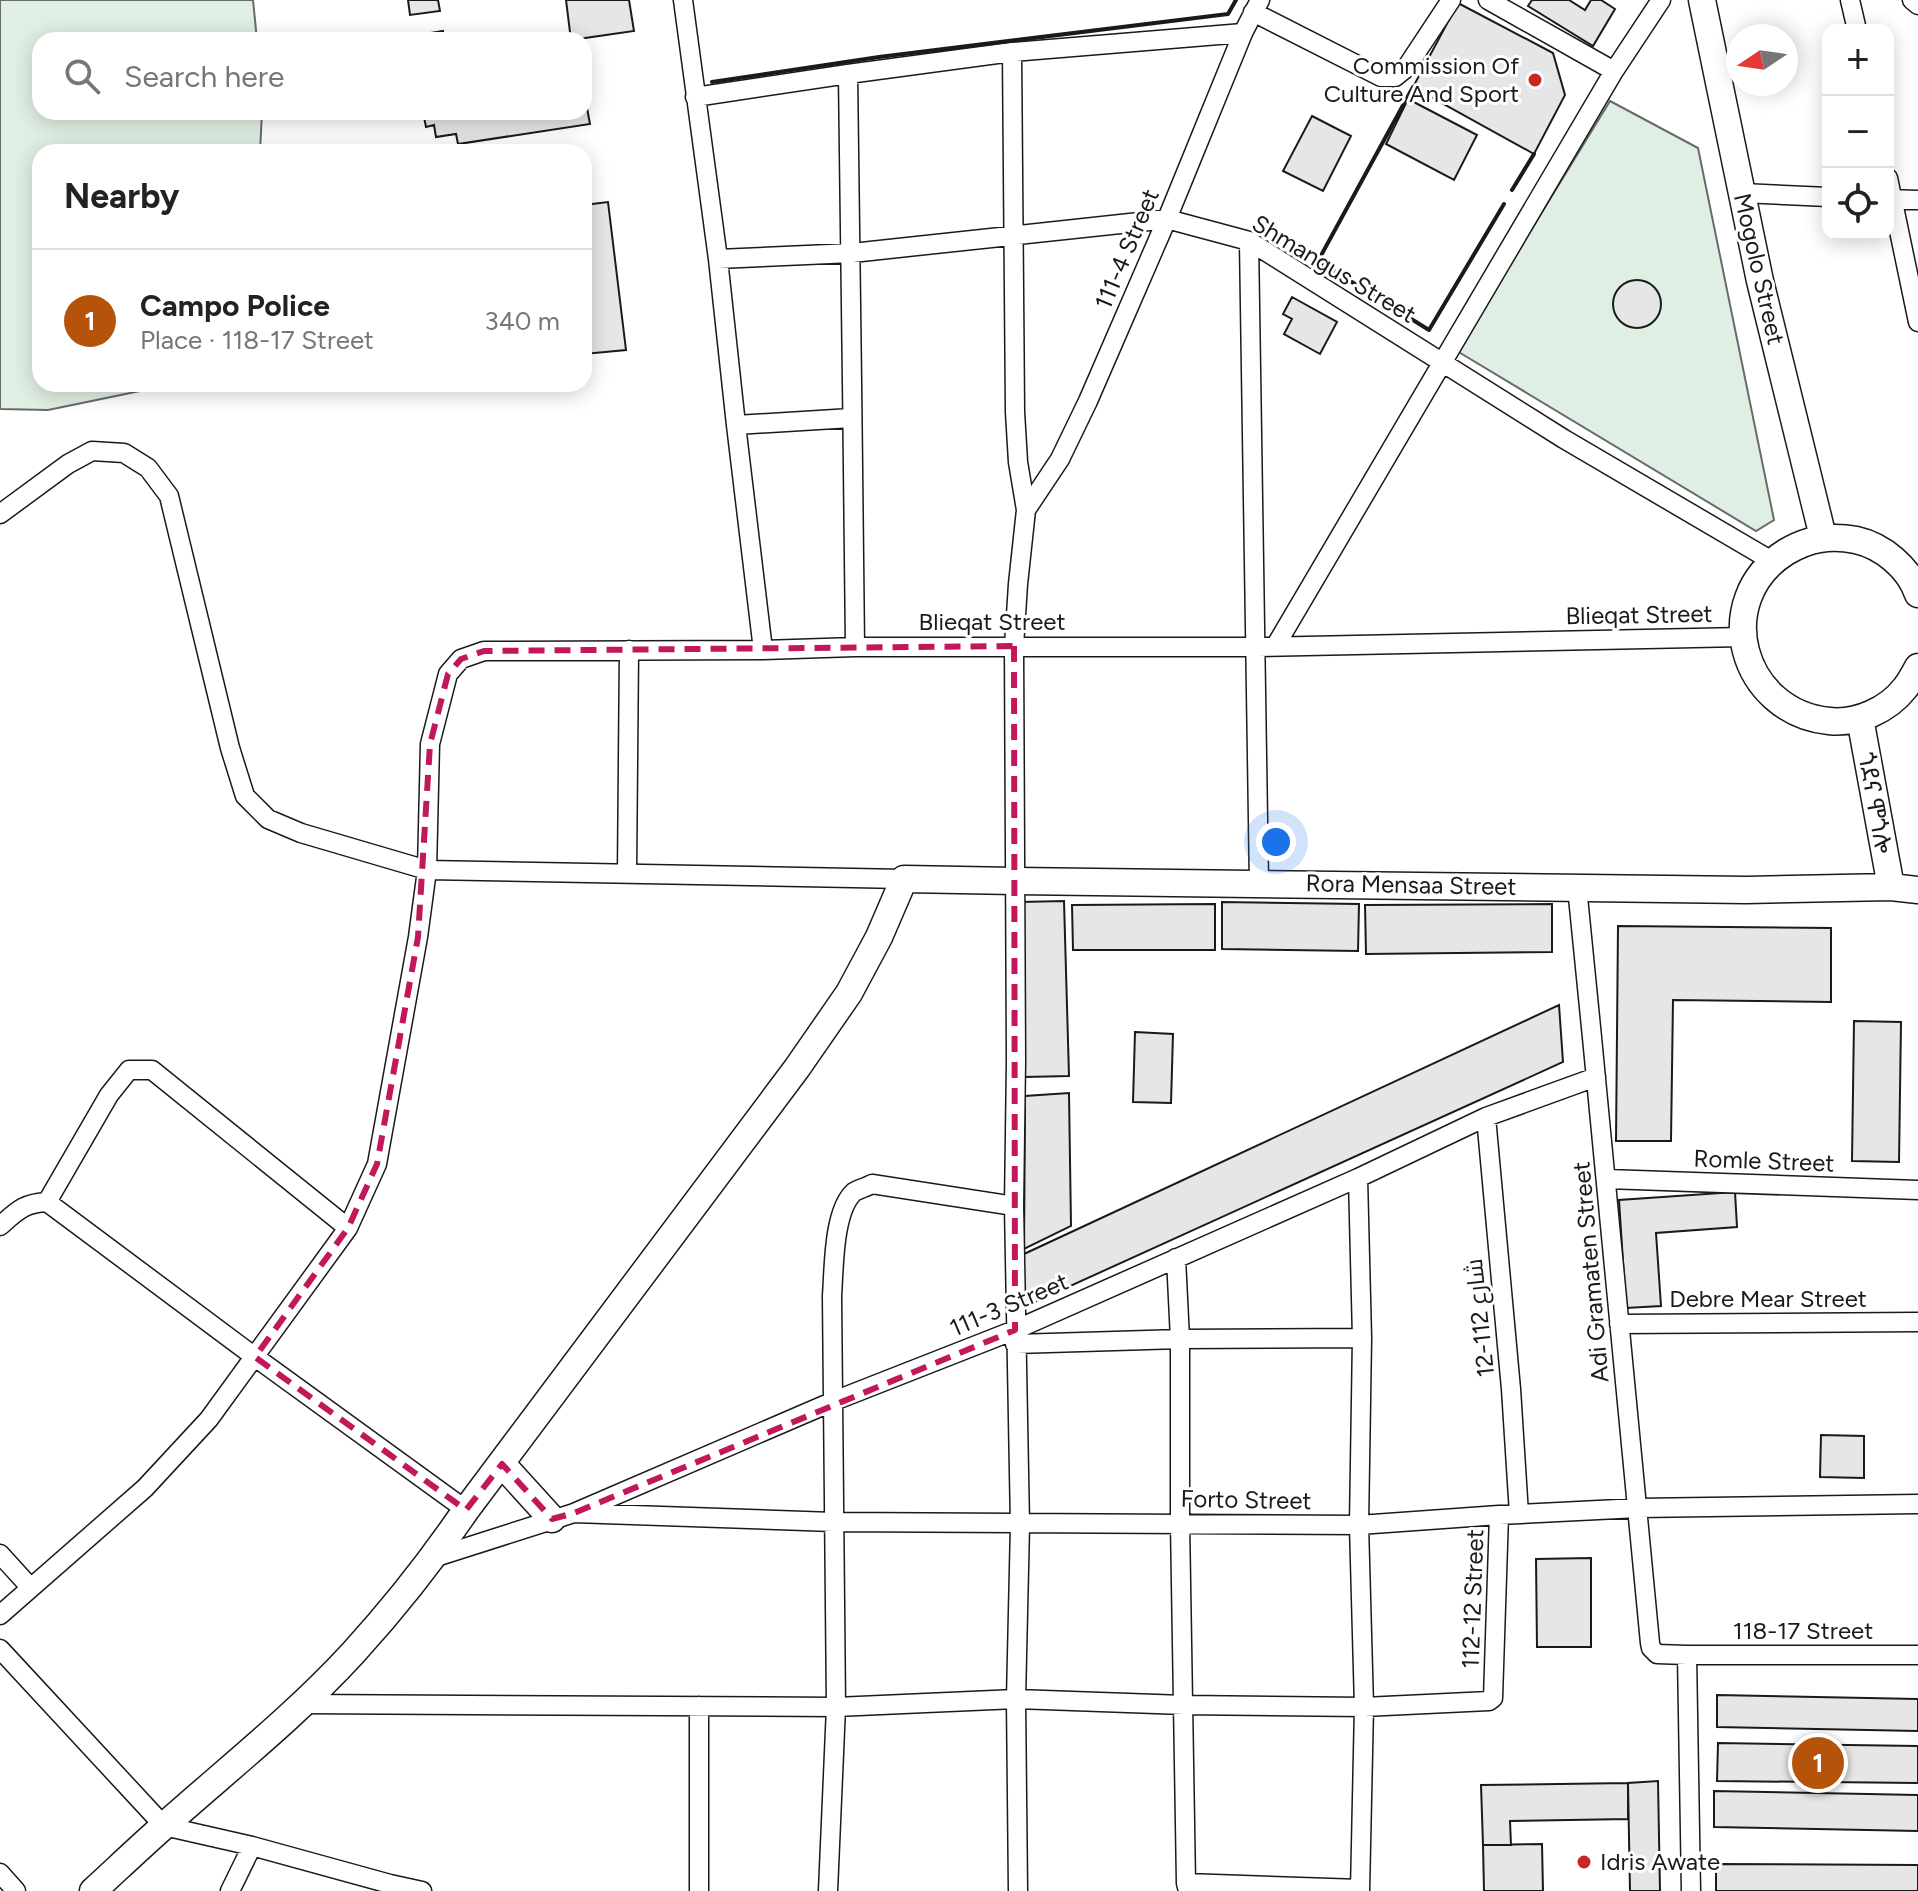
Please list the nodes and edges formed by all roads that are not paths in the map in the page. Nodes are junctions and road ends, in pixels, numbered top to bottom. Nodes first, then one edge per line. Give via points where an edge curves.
1 (683, 0) edge
2 (1451, 0) edge
3 (1488, 0) edge
4 (1661, 0) edge
5 (1702, 0) edge
6 (1850, 0) edge
7 (1912, 0) edge
8 (1918, 5) edge
9 (1257, 6) edge
10 (1856, 24) edge
11 (1243, 33) junction
12 (1012, 52) junction
13 (1614, 71) junction
14 (848, 74) junction
15 (695, 97) junction
16 (1742, 193) junction
17 (1822, 197) edge
18 (1894, 199) edge
19 (1918, 200) edge
20 (1894, 217) edge
21 (1167, 219) junction
22 (1013, 234) junction
23 (1249, 241) junction
24 (852, 253) junction
25 (718, 259) junction
26 (1918, 322) edge
27 (1442, 362) junction
28 (851, 418) junction
29 (736, 425) junction
30 (1026, 510) junction
31 (0, 514) edge
32 (1823, 537) junction
33 (1772, 561) junction
34 (1918, 594) edge
35 (1743, 637) junction
36 (1276, 645) junction
37 (1014, 646) junction
38 (855, 647) junction
39 (1256, 647) junction
40 (629, 650) junction
41 (763, 650) junction
42 (1918, 667) edge
43 (1860, 718) junction
44 (427, 870) junction
45 (627, 874) junction
46 (904, 879) junction
47 (1015, 881) junction
48 (1259, 884) junction
49 (1577, 887) junction
50 (1891, 887) junction
51 (1918, 890) edge
52 (1596, 1077) junction
53 (1486, 1117) junction
54 (1358, 1178) junction
55 (1607, 1179) junction
56 (1918, 1190) edge
57 (47, 1202) junction
58 (1014, 1206) junction
59 (0, 1226) edge
60 (348, 1228) junction
61 (1176, 1258) junction
62 (1918, 1322) edge
63 (1619, 1324) junction
64 (1015, 1337) junction
65 (1362, 1338) junction
66 (1180, 1339) junction
67 (255, 1357) junction
68 (834, 1401) junction
69 (502, 1464) junction
70 (1918, 1504) edge
71 (1638, 1508) junction
72 (466, 1510) junction
73 (1519, 1514) junction
74 (1499, 1515) junction
75 (563, 1516) junction
76 (833, 1522) junction
77 (1180, 1523) junction
78 (1020, 1525) junction
79 (1359, 1525) junction
80 (0, 1554) edge
81 (433, 1558) junction
82 (30, 1587) junction
83 (0, 1615) edge
84 (0, 1649) edge
85 (1653, 1652) joint
86 (1687, 1655) junction
87 (1918, 1655) edge
88 (1016, 1699) junction
89 (301, 1704) junction
90 (1184, 1705) junction
91 (699, 1706) junction
92 (836, 1707) junction
93 (1364, 1707) junction
94 (164, 1826) junction
95 (252, 1846) junction
96 (0, 1873) edge
97 (1187, 1887) edge
98 (388, 1888) edge
99 (1360, 1890) edge
100 (16, 1891) edge
101 (93, 1891) edge
102 (230, 1891) edge
103 (422, 1891) edge
104 (699, 1891) edge
105 (828, 1891) edge
106 (1018, 1891) edge
107 (1691, 1891) edge

1 - 15 street
2 - 9 street via 1395,77 1381,77
3 - 13 street
4 - 13 street
5 - 16 main road, Mogolo Street
6 - 10 street
7 - 8 street
9 - 11 street, 111-4 Street
11 - 12 street
11 - 21 street, 111-4 Street
12 - 14 street
12 - 22 street
13 - 27 street
14 - 15 street
14 - 24 street
15 - 25 street
16 - 17 street
16 - 32 main road, Mogolo Street
18 - 19 street
20 - 26 street
21 - 22 street, Shmangus Street
21 - 23 street, Shmangus Street
21 - 30 street, 111-4 Street via 1060,459
22 - 24 street, Shmangus Street
22 - 30 street via 1015,412
23 - 27 street, Shmangus Street
23 - 39 street
24 - 25 street, Shmangus Street
24 - 28 street
25 - 29 street
27 - 33 street, Shmangus Street
27 - 36 street
28 - 29 street
28 - 38 street
29 - 41 street
30 - 37 street
31 - 44 street via 92,451 124,453 148,468 169,496 245,796 268,819 301,833
32 - 33 main road via 1798,544
32 - 34 main road via 1870,543 1896,561
33 - 35 main road via 1744,609
35 - 36 street, Blieqat Street
35 - 43 main road via 1762,686 1782,705 1833,722
36 - 39 street, Blieqat Street
37 - 38 street, Blieqat Street
37 - 39 street, Blieqat Street
37 - 47 street
38 - 41 street, Blieqat Street
39 - 48 street
40 - 41 street, Blieqat Street
40 - 44 street, Blieqat Street via 484,651 461,659 448,674 430,744
40 - 45 street
42 - 43 main road via 1904,690
43 - 50 main road, ጎደና ሞጎሎ
44 - 45 street
44 - 60 street, Blieqat Street via 377,1164
45 - 46 street
46 - 47 main road, Rora Mensaa Street
46 - 69 main road via 840,1006
47 - 48 main road, Rora Mensaa Street
47 - 58 street
48 - 49 main road, Rora Mensaa Street
49 - 50 main road, Rora Mensaa Street
49 - 52 street, Adi Gramaten Street
50 - 51 main road, Rora Mensaa Street
52 - 53 street, 111-3 Street
52 - 55 street, Adi Gramaten Street
53 - 54 street, 111-3 Street
53 - 73 street, شارع 112-12
54 - 61 street, 111-3 Street
54 - 65 street
55 - 56 street, Romle Street
55 - 63 street, Adi Gramaten Street
57 - 59 street via 22,1207
57 - 60 street via 109,1095 129,1070 152,1070
57 - 67 street
58 - 64 street
58 - 68 street via 872,1184 855,1192 836,1235
60 - 67 street, Blieqat Street
61 - 64 street, 111-3 Street
61 - 66 street
62 - 63 street, Debre Mear Street
63 - 71 street, Adi Gramaten Street
64 - 66 street
64 - 68 street, 111-3 Street
64 - 78 street
65 - 66 street
65 - 79 street
66 - 77 street
67 - 72 street
67 - 82 street, Blieqat Street via 209,1419 145,1488
68 - 75 street, 111-3 Street
68 - 76 street
69 - 72 main road
69 - 75 main road
70 - 71 street, Forto Street
71 - 73 street, Forto Street
71 - 85 street, Adi Gramaten Street
72 - 81 main road
73 - 74 street, Forto Street
74 - 79 street, Forto Street
74 - 93 street, 112-12 Street via 1492,1700
75 - 76 street, Forto Street
75 - 81 street, 111-3 Street
76 - 78 street, Forto Street
76 - 92 street
77 - 78 street, Forto Street
77 - 79 street, Forto Street
77 - 90 street
78 - 88 street
79 - 93 street
80 - 82 street
81 - 89 main road
82 - 83 street, Blieqat Street
84 - 94 street
85 - 86 street, 118-17 Street
86 - 87 street, 118-17 Street
86 - 107 street
88 - 90 street
88 - 92 street
88 - 106 street
89 - 91 street
89 - 94 main road
90 - 93 street
90 - 97 street
91 - 92 street
91 - 104 street
92 - 105 street
93 - 99 street
94 - 95 street
94 - 101 main road
95 - 98 street
95 - 102 street
96 - 100 street
97 - 99 street
98 - 103 street

